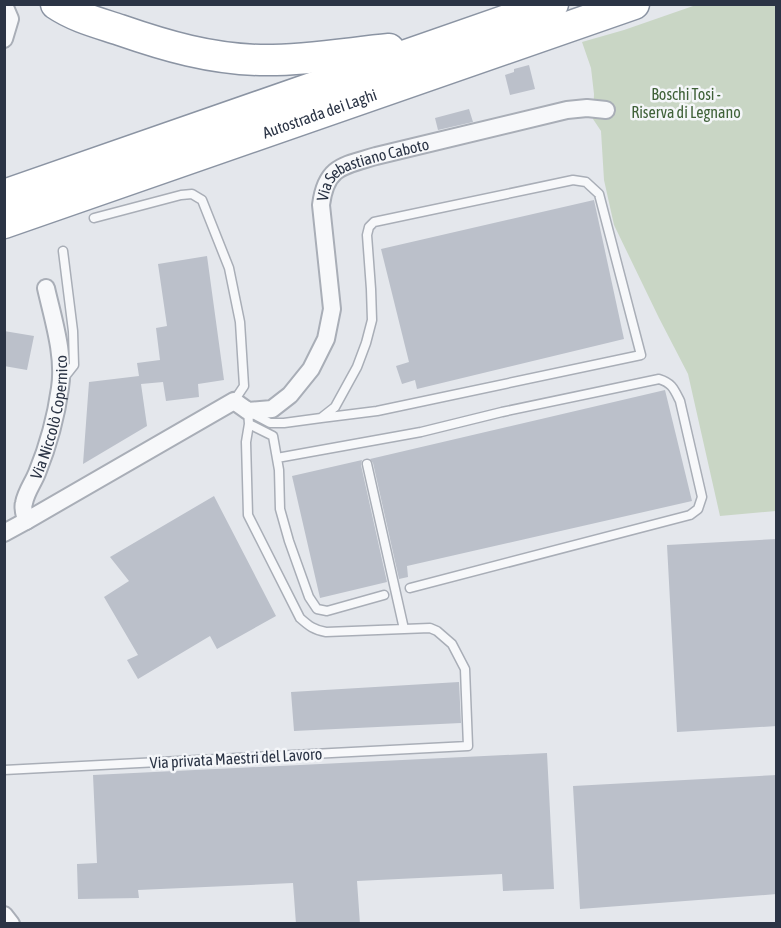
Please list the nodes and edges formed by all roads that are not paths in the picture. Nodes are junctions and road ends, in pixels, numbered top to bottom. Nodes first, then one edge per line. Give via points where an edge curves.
1 (56, 4) edge
2 (553, 4) edge
3 (634, 4) edge
4 (4, 5) edge
5 (4, 39) edge
6 (442, 43) junction
7 (606, 110) dead end
8 (4, 195) edge
9 (94, 218) dead end
10 (4, 222) edge
11 (63, 251) dead end
12 (46, 288) dead end
13 (61, 382) junction
14 (244, 412) junction
15 (321, 418) junction
16 (277, 458) junction
17 (367, 464) dead end
18 (26, 521) junction
19 (4, 533) edge
20 (410, 588) dead end
21 (384, 595) dead end
22 (404, 629) junction
23 (4, 770) edge
24 (4, 915) edge
25 (11, 924) edge

1 - 6 highway via 165,46 212,56 261,60
2 - 6 highway, Autostrada dei Laghi
3 - 10 highway, Autostrada dei Laghi
4 - 5 street via 10,19
6 - 8 highway, Autostrada dei Laghi
7 - 14 street, Via Sebastiano Caboto via 567,110 376,156 334,173 323,189 321,205 332,309 326,339 312,369 290,395 272,409
9 - 14 lane via 181,195 192,194 202,200 229,268 240,322
11 - 13 lane via 74,365
12 - 13 street, Via Niccolò Copernico via 61,359
13 - 18 street, Via Niccolò Copernico via 43,460 23,505
14 - 15 lane via 270,423
14 - 16 lane via 273,436
14 - 18 street, Via Sebastiano Caboto
14 - 22 lane via 248,514 300,618 310,627 326,632
15 - 15 lane via 335,407 366,343 372,320 367,235 374,222 573,180 586,182 599,194 641,355 377,411
16 - 20 lane via 421,432 659,379 673,387 680,401 702,497 698,509 690,515
16 - 21 lane via 280,509 309,597 317,609 327,611
17 - 22 lane
18 - 19 street
22 - 23 lane, Via privata Maestri del Lavoro via 430,628 452,644 465,669 468,746
24 - 25 street

